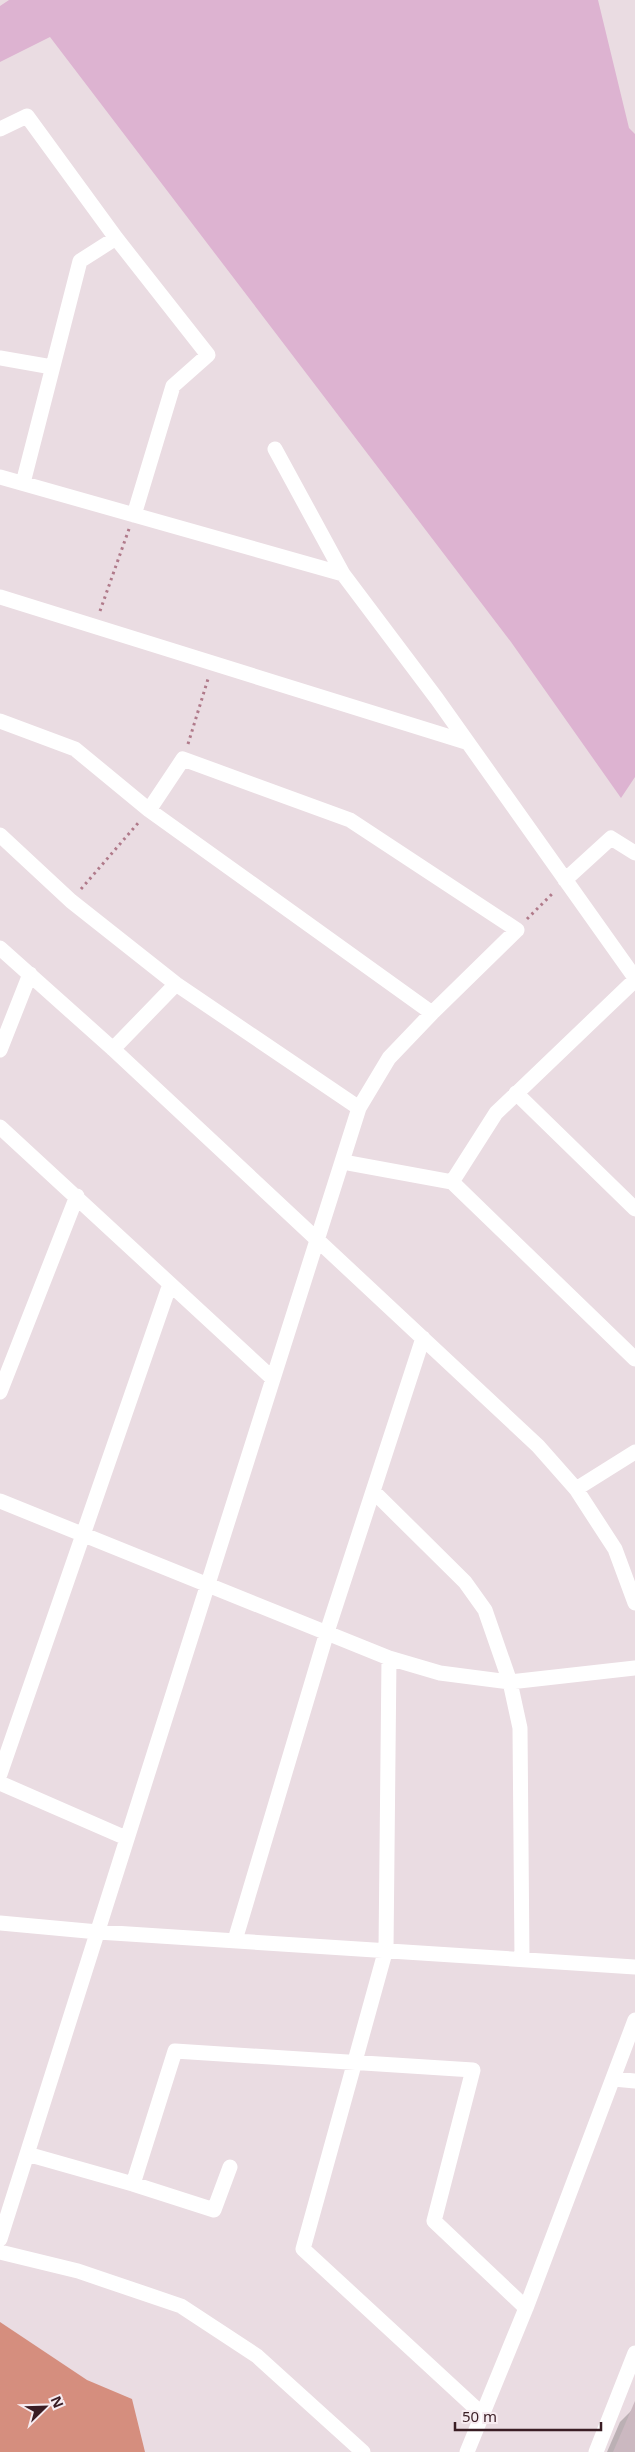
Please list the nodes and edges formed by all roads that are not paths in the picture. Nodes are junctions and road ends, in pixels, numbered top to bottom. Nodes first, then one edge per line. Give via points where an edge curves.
1 (0, 129) edge
2 (116, 238) junction
3 (0, 358) edge
4 (52, 367) junction
5 (275, 449) dead end
6 (0, 477) edge
7 (23, 483) junction
8 (134, 515) junction
9 (343, 574) junction
10 (0, 596) edge
11 (0, 721) edge
12 (466, 742) junction
13 (149, 810) junction
14 (0, 835) edge
15 (635, 853) edge
16 (565, 880) junction
17 (0, 948) edge
18 (30, 974) junction
19 (635, 979) edge
20 (176, 984) junction
21 (432, 1013) junction
22 (112, 1049) junction
23 (0, 1050) edge
24 (516, 1093) junction
25 (359, 1108) junction
26 (0, 1127) edge
27 (343, 1162) junction
28 (452, 1182) junction
29 (77, 1196) junction
30 (635, 1209) edge
31 (318, 1241) junction
32 (170, 1284) junction
33 (423, 1338) junction
34 (635, 1359) edge
35 (272, 1378) junction
36 (0, 1392) edge
37 (635, 1452) edge
38 (576, 1489) junction
39 (373, 1491) junction
40 (0, 1501) edge
41 (84, 1535) junction
42 (207, 1584) junction
43 (635, 1603) edge
44 (327, 1632) junction
45 (389, 1658) junction
46 (635, 1668) edge
47 (510, 1682) junction
48 (0, 1774) edge
49 (0, 1783) edge
50 (126, 1838) junction
51 (0, 1923) edge
52 (98, 1932) junction
53 (235, 1940) junction
54 (386, 1950) junction
55 (522, 1959) junction
56 (635, 1968) edge
57 (635, 2020) edge
58 (356, 2063) junction
59 (614, 2079) junction
60 (635, 2081) edge
61 (27, 2154) junction
62 (230, 2168) dead end
63 (133, 2184) junction
64 (0, 2239) edge
65 (0, 2252) edge
66 (526, 2308) junction
67 (635, 2353) edge
68 (635, 2392) edge
69 (618, 2394) junction
70 (483, 2415) junction
71 (363, 2452) edge
72 (467, 2452) edge
73 (596, 2452) edge

1 - 2 street via 27,116
2 - 4 street via 80,261
2 - 8 street via 208,355 173,386
3 - 4 street
4 - 7 street
5 - 9 street
6 - 7 street
7 - 8 street
8 - 9 street
9 - 12 street via 438,699
10 - 12 street
11 - 13 street via 75,749
12 - 16 street
13 - 21 street
13 - 21 street via 183,759 350,820 517,930
14 - 20 street via 71,901
15 - 16 street via 611,838
16 - 19 street
17 - 18 street
18 - 22 street
18 - 23 street
19 - 24 street
20 - 22 street
20 - 25 street
21 - 25 street via 390,1058
22 - 31 street
24 - 28 street via 496,1113
24 - 30 street
25 - 27 street
26 - 29 street
27 - 28 street
27 - 31 street
28 - 34 street
29 - 32 street
29 - 36 street
31 - 33 street
31 - 35 street
32 - 35 street
32 - 41 street
33 - 38 street via 538,1446
33 - 39 street
35 - 42 street
37 - 38 street
38 - 43 street via 615,1549
39 - 44 street
39 - 47 street via 465,1582 484,1610
40 - 41 street
41 - 42 street
41 - 48 street
42 - 44 street
42 - 50 street
44 - 45 street
44 - 53 street
45 - 47 street via 440,1673
45 - 54 street
46 - 47 street
47 - 55 street via 520,1728
49 - 50 street
50 - 52 street
51 - 52 street
52 - 53 street
52 - 61 street
53 - 54 street
54 - 55 street
54 - 58 street
55 - 56 street
57 - 59 street
58 - 63 street via 174,2051
58 - 66 street via 473,2070 434,2221
58 - 70 street via 303,2249
59 - 60 street
59 - 66 street
61 - 63 street
61 - 64 street
62 - 63 street via 214,2210
65 - 71 street via 78,2271 181,2306 256,2356
66 - 70 street
67 - 69 street
68 - 69 street
69 - 73 street
70 - 72 street

